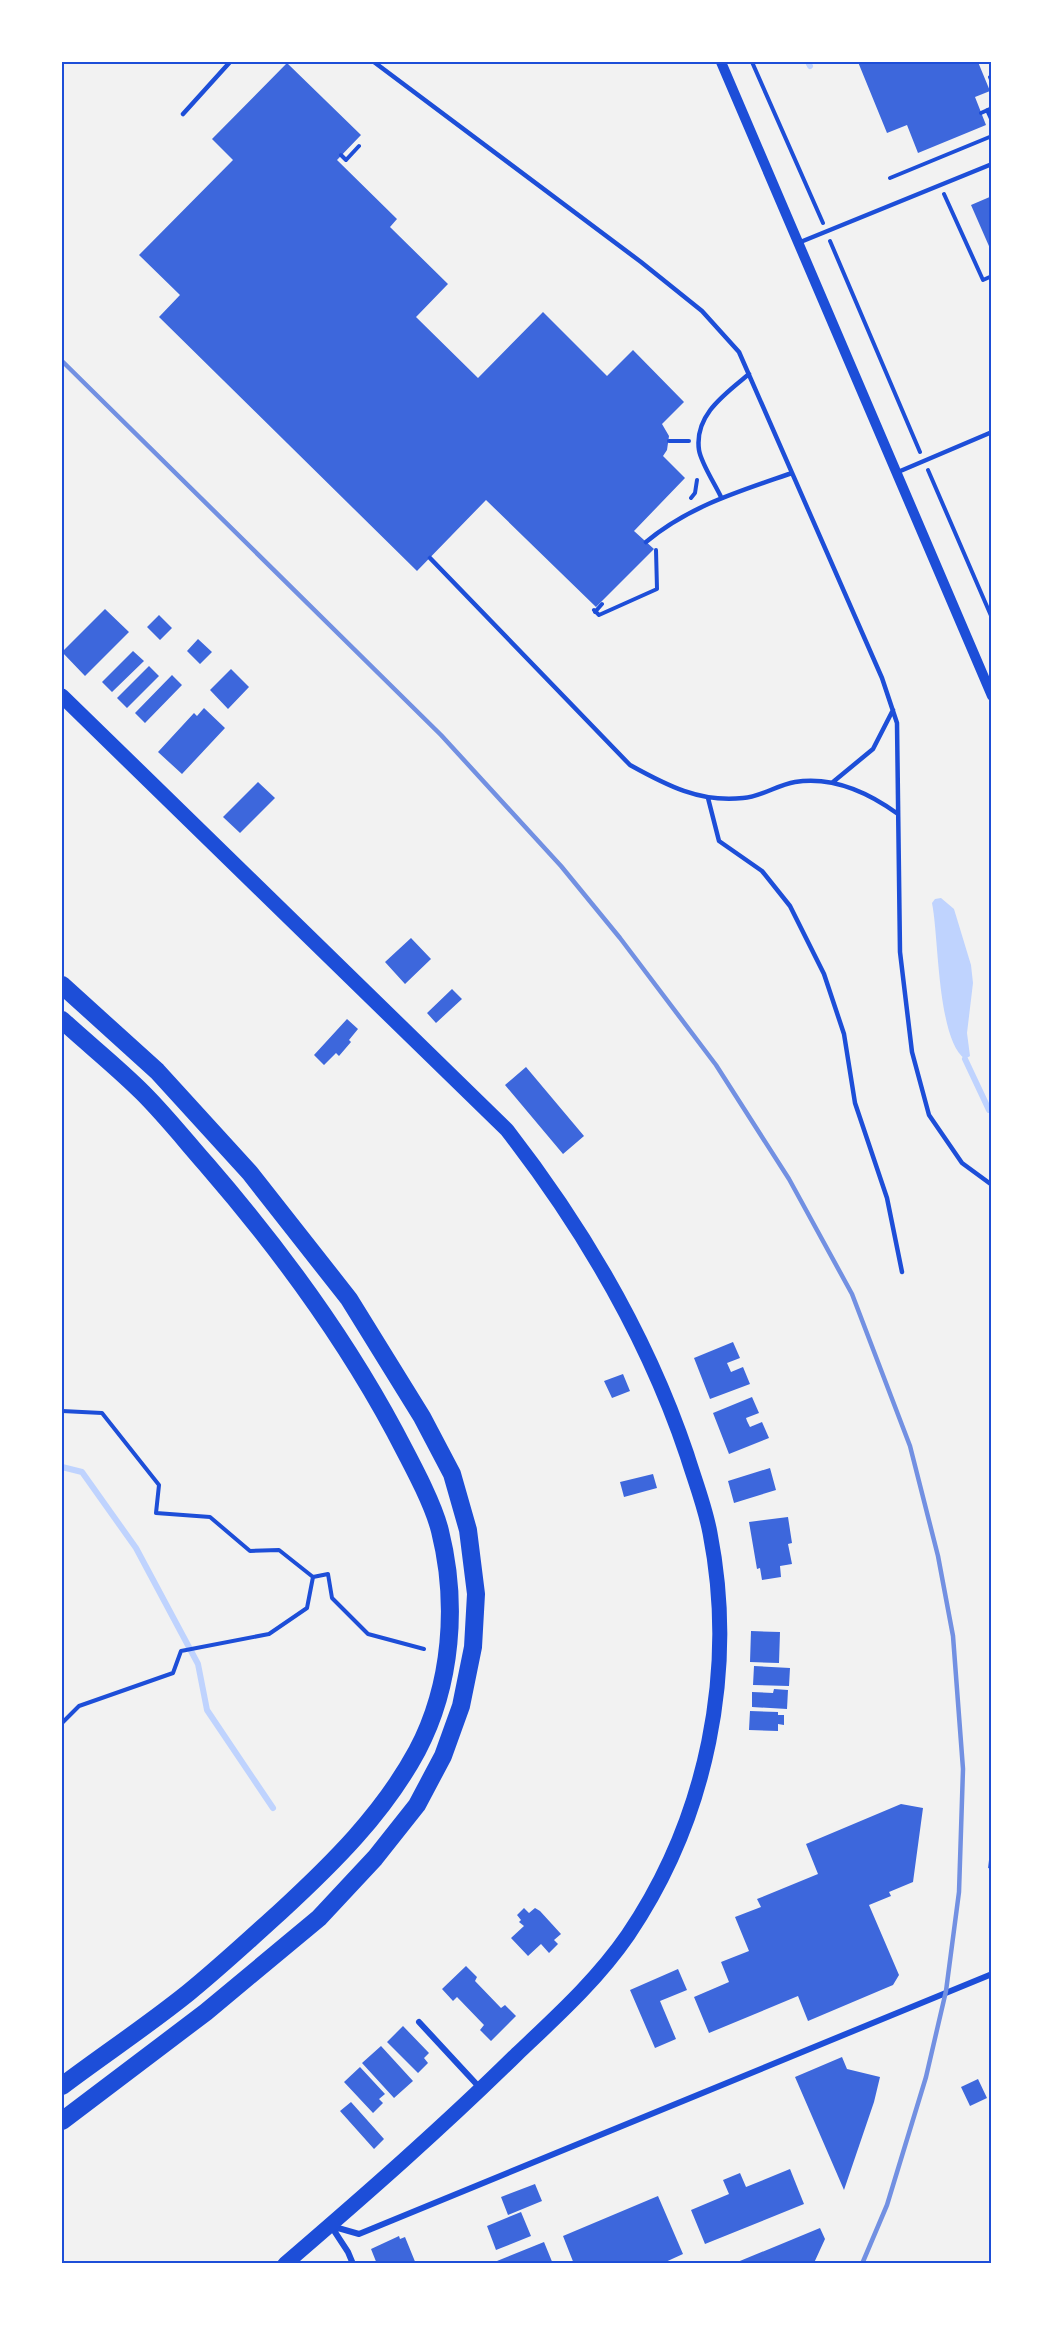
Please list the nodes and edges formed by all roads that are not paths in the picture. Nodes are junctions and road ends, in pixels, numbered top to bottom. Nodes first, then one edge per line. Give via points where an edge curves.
1 (230, 62) edge
2 (374, 62) edge
3 (721, 62) edge
4 (183, 114) dead end
5 (992, 164) edge
6 (798, 243) junction
7 (748, 375) junction
8 (992, 432) edge
9 (792, 473) junction
10 (896, 473) junction
11 (721, 497) junction
12 (646, 542) dead end
13 (430, 558) dead end
14 (62, 696) edge
15 (992, 696) edge
16 (893, 710) junction
17 (833, 782) junction
18 (708, 798) junction
19 (898, 814) junction
20 (62, 985) edge
21 (62, 1020) edge
22 (992, 1185) edge
23 (902, 1272) dead end
24 (992, 1901) edge
25 (992, 1911) edge
26 (992, 1974) edge
27 (419, 2022) dead end
28 (62, 2086) edge
29 (482, 2089) junction
30 (62, 2121) edge
31 (330, 2226) junction
32 (285, 2264) edge
33 (353, 2264) edge

1 - 4 lane
2 - 7 lane via 702,311 738,352
3 - 6 street
5 - 6 lane
6 - 10 street
7 - 9 lane
7 - 11 lane via 714,404 699,430 699,452
8 - 10 lane
9 - 11 lane
9 - 16 lane
10 - 15 street
11 - 12 lane via 669,523
13 - 18 lane via 630,765 670,788
14 - 29 main road via 507,1130 581,1233 618,1296 678,1429 704,1507 717,1579 718,1680 700,1785 689,1814 652,1897 608,1962
16 - 17 lane via 873,749
16 - 19 lane via 897,723
17 - 18 lane via 795,782 744,798
17 - 19 lane via 873,796
18 - 23 lane via 719,840 762,870 790,906 824,974 843,1034 855,1103 887,1198
19 - 22 lane via 900,952 912,1052 929,1115 962,1163
20 - 30 highway via 165,1079 250,1173 349,1299 422,1417 452,1474 468,1530 476,1594 473,1647 461,1706 444,1756 417,1805 319,1918 206,2012
21 - 28 highway via 142,1092 180,1134 240,1203 328,1320 385,1413 440,1528 451,1615 438,1695 417,1750 353,1841 303,1892 187,1994
24 - 25 lane
26 - 31 street via 359,2234
27 - 29 street
29 - 31 main road
31 - 32 main road
31 - 33 street

